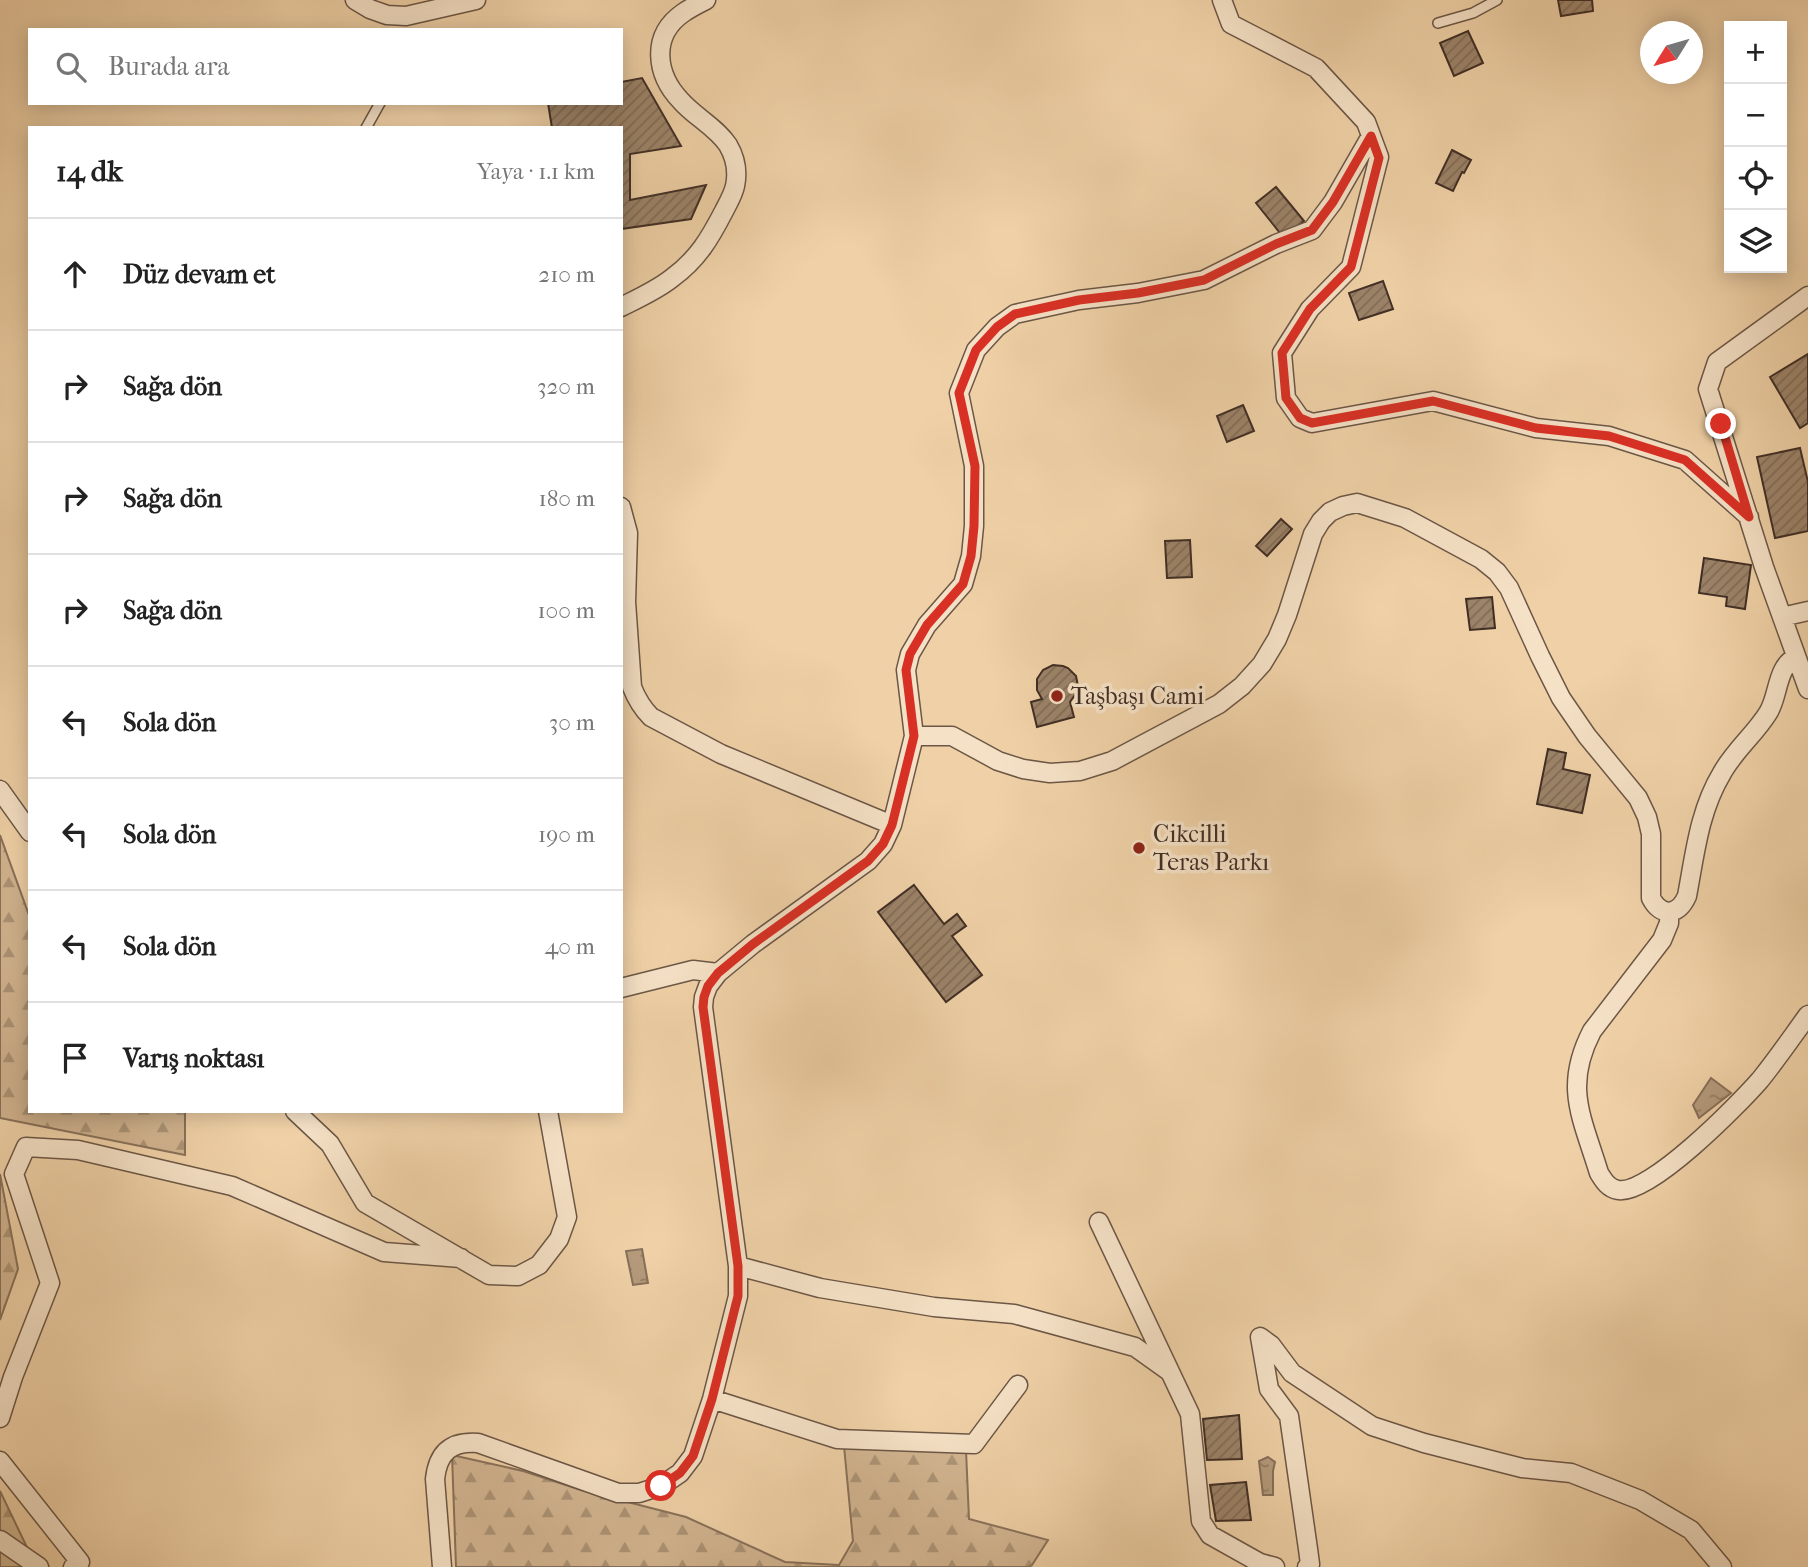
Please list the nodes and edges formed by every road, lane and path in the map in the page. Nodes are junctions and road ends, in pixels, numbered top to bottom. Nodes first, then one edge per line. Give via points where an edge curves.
1 (355, 0) edge
2 (476, 0) edge
3 (706, 0) edge
4 (1222, 0) edge
5 (1497, 0) edge
6 (406, 23) edge
7 (1438, 23) dead end
8 (379, 105) edge
9 (367, 126) edge
10 (1371, 136) junction
11 (1808, 296) edge
12 (623, 306) edge
13 (623, 515) edge
14 (1749, 517) junction
15 (1808, 611) edge
16 (1782, 617) junction
17 (1796, 657) junction
18 (1808, 689) edge
19 (914, 736) junction
20 (0, 790) edge
21 (892, 825) junction
22 (28, 829) edge
23 (1669, 912) junction
24 (718, 973) junction
25 (623, 988) edge
26 (1808, 1015) edge
27 (297, 1113) edge
28 (548, 1113) edge
29 (1098, 1222) dead end
30 (461, 1258) junction
31 (738, 1266) junction
32 (1170, 1372) junction
33 (1018, 1385) dead end
34 (712, 1399) junction
35 (0, 1418) edge
36 (0, 1461) edge
37 (0, 1540) edge
38 (39, 1567) edge
39 (73, 1567) edge
40 (442, 1567) edge
41 (1275, 1567) edge
42 (1307, 1567) edge
43 (1722, 1567) edge

1 - 6 street
2 - 6 street
3 - 12 street via 672,22 659,54 663,73 681,102 729,146 735,162 735,189 710,239 693,259 673,278
4 - 10 street via 1231,24 1317,68 1366,122
5 - 7 lane
8 - 9 lane
10 - 14 street via 1379,158 1351,267 1310,309 1282,353 1286,398 1300,418 1312,423 1433,401 1536,428 1609,436 1685,460
10 - 19 street via 1312,230 1204,280 1015,314 976,350 959,393 975,466 971,556 963,584 927,625 910,654 906,670
11 - 14 street via 1717,362 1708,389
13 - 21 street via 628,533 626,602 632,687 643,709 651,718 721,754
14 - 16 street
15 - 16 street
16 - 17 street
17 - 18 street
17 - 23 street via 1786,664 1768,714 1723,770 1709,797 1687,896 1677,910
19 - 21 street
19 - 23 street via 952,736 998,761 1050,773 1080,771 1112,761 1219,704 1242,686 1278,639 1321,521 1330,512 1357,503 1405,518 1481,559 1509,587 1561,698 1638,798 1651,834 1651,898 1655,906
20 - 22 street
21 - 24 street via 868,861
23 - 26 street via 1662,940 1592,1031 1578,1065 1577,1102 1600,1172 1611,1187 1628,1190 1658,1175 1688,1149 1760,1079
24 - 25 street via 693,970
24 - 31 street via 708,986 703,1007
27 - 30 street via 330,1144 365,1203
28 - 30 street via 567,1217 559,1239 539,1265 518,1276 489,1275
29 - 32 street
30 - 35 street via 384,1252 232,1186 78,1150 26,1147 14,1174 50,1283
31 - 32 street via 820,1288 934,1307 1014,1314 1135,1347
31 - 34 street via 738,1296
32 - 41 street via 1190,1414 1201,1521 1210,1535
33 - 34 street via 974,1444 837,1439
34 - 40 street via 693,1456 680,1473 639,1493 618,1493 478,1443 454,1446 443,1454 435,1479
36 - 39 street via 80,1562
37 - 38 street
42 - 43 street via 1289,1416 1269,1389 1261,1337 1292,1373 1372,1426 1522,1468 1571,1473 1640,1500 1691,1530

